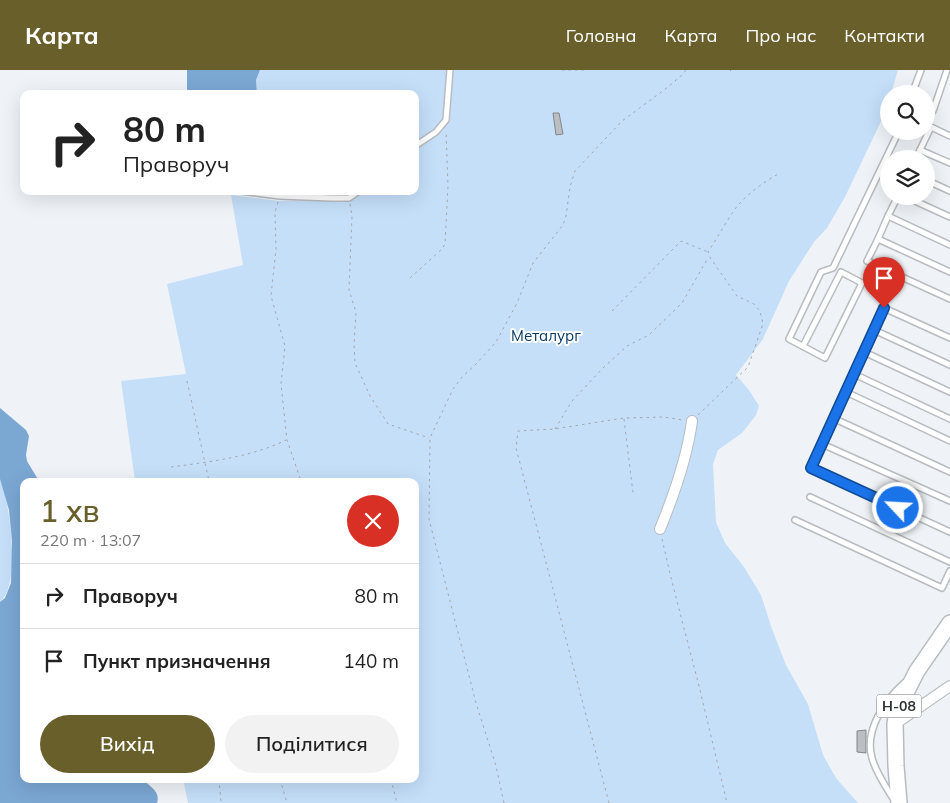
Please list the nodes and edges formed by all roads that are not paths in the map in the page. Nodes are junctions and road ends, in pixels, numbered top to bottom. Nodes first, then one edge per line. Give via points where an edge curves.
1 (450, 70) edge
2 (921, 70) edge
3 (948, 70) edge
4 (915, 85) edge
5 (935, 106) edge
6 (950, 136) edge
7 (895, 140) edge
8 (419, 143) edge
9 (920, 150) edge
10 (935, 157) edge
11 (950, 164) edge
12 (935, 184) edge
13 (950, 190) edge
14 (272, 195) edge
15 (353, 195) edge
16 (894, 205) edge
17 (924, 205) edge
18 (888, 216) junction
19 (950, 217) edge
20 (878, 239) junction
21 (950, 245) edge
22 (833, 268) junction
23 (840, 272) junction
24 (950, 272) edge
25 (950, 299) edge
26 (874, 330) junction
27 (950, 338) edge
28 (803, 346) junction
29 (864, 352) junction
30 (950, 365) edge
31 (854, 374) junction
32 (846, 392) junction
33 (950, 392) edge
34 (833, 418) junction
35 (950, 419) edge
36 (692, 421) road end
37 (950, 441) edge
38 (822, 444) junction
39 (950, 472) edge
40 (810, 496) dead end
41 (950, 501) edge
42 (795, 520) dead end
43 (660, 529) road end
44 (950, 532) edge
45 (950, 562) edge
46 (950, 571) edge
47 (950, 623) edge
48 (918, 671) junction
49 (950, 686) edge
50 (895, 724) junction
51 (897, 803) edge

1 - 8 lane via 446,120 436,132
2 - 4 lane
3 - 5 lane
6 - 9 lane via 931,127
7 - 22 lane
10 - 11 lane
12 - 13 lane
14 - 15 lane via 349,198
16 - 18 lane
17 - 19 lane
18 - 20 lane
18 - 21 lane
20 - 24 lane
20 - 25 lane via 867,261
22 - 23 lane
22 - 28 lane via 821,272 789,339
23 - 28 lane
23 - 28 lane via 862,283 825,358
26 - 27 lane via 884,308
26 - 29 lane
26 - 30 lane
29 - 31 lane
29 - 33 lane
31 - 32 lane
31 - 35 lane
32 - 34 lane
32 - 37 lane
34 - 38 lane
34 - 39 lane
36 - 43 street via 672,499
38 - 41 lane
38 - 44 lane via 811,468
40 - 45 lane
42 - 46 lane via 942,588
47 - 48 main road, Н-08
48 - 50 main road, Н-08 via 897,710
48 - 51 lane via 896,690 871,731 872,757
49 - 50 street
50 - 51 main road, Н-08

